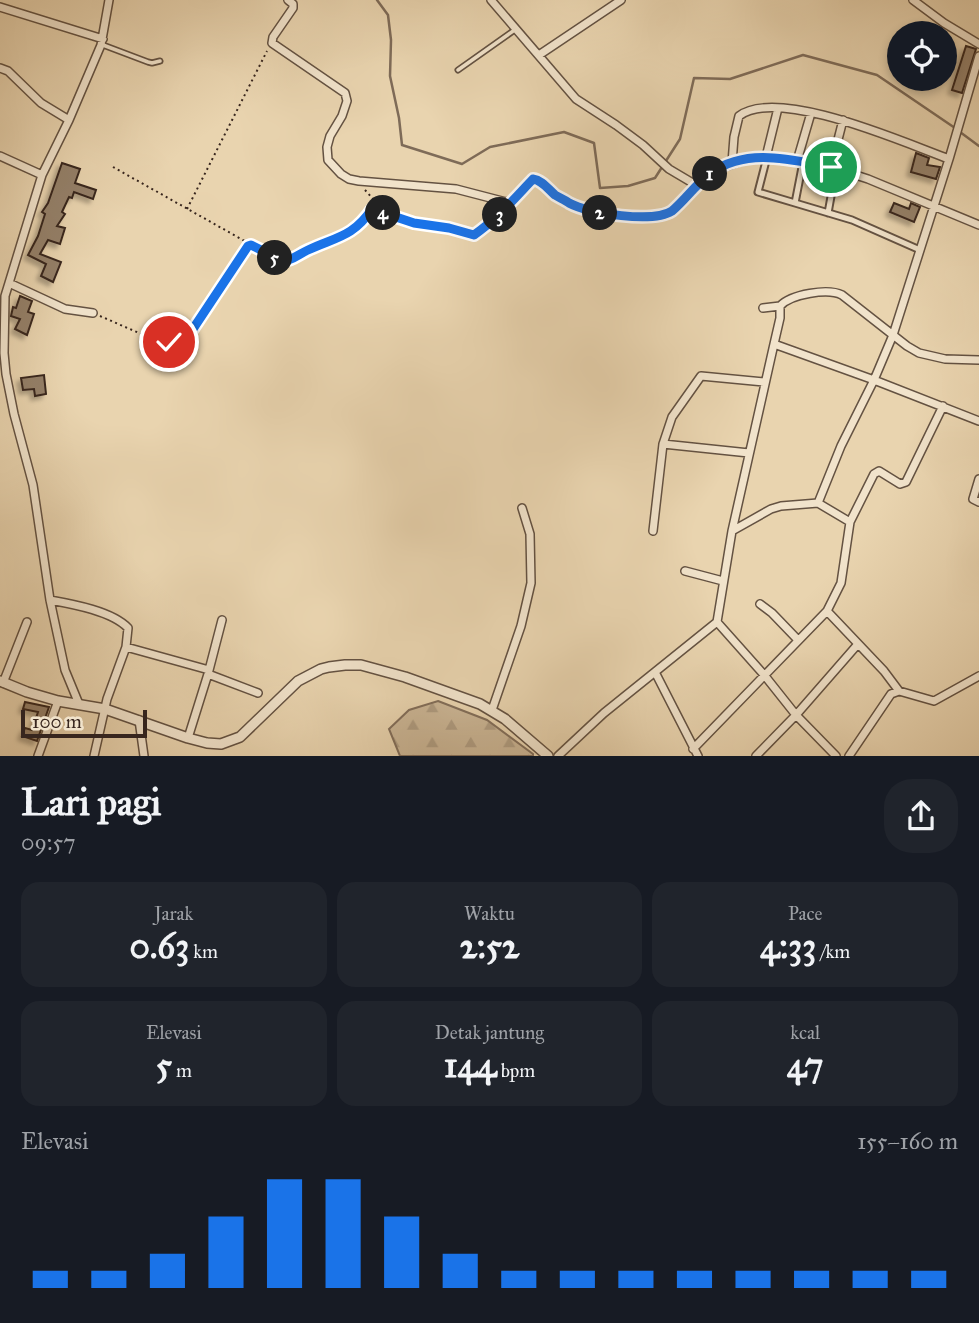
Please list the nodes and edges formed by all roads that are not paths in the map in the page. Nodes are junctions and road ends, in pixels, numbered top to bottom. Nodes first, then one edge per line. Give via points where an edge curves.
1 (5, 0) edge
2 (109, 0) edge
3 (288, 0) edge
4 (491, 0) edge
5 (621, 0) edge
6 (913, 0) edge
7 (0, 7) edge
8 (517, 29) junction
9 (102, 42) junction
10 (979, 44) edge
11 (539, 55) junction
12 (979, 56) edge
13 (160, 61) dead end
14 (0, 68) edge
15 (458, 70) dead end
16 (778, 108) junction
17 (811, 113) junction
18 (69, 120) junction
19 (844, 120) junction
20 (0, 156) edge
21 (767, 157) junction
22 (949, 159) junction
23 (800, 161) junction
24 (732, 163) junction
25 (834, 168) junction
26 (42, 176) junction
27 (696, 185) junction
28 (511, 201) junction
29 (795, 202) junction
30 (934, 206) junction
31 (372, 209) road end
32 (828, 212) junction
33 (979, 225) edge
34 (920, 250) junction
35 (9, 283) junction
36 (3, 295) edge
37 (780, 306) junction
38 (763, 308) dead end
39 (93, 313) road end
40 (894, 335) junction
41 (774, 344) junction
42 (979, 360) edge
43 (3, 374) edge
44 (874, 380) junction
45 (764, 382) junction
46 (943, 406) junction
47 (979, 421) edge
48 (663, 444) junction
49 (749, 453) junction
50 (979, 479) edge
51 (818, 502) junction
52 (979, 502) edge
53 (522, 508) dead end
54 (850, 522) junction
55 (653, 531) dead end
56 (732, 531) junction
57 (685, 570) dead end
58 (723, 581) junction
59 (50, 600) junction
60 (760, 604) dead end
61 (827, 611) junction
62 (222, 620) dead end
63 (27, 622) dead end
64 (717, 622) junction
65 (798, 640) junction
66 (858, 644) junction
67 (126, 647) junction
68 (208, 672) junction
69 (655, 672) junction
70 (765, 676) junction
71 (979, 676) edge
72 (2, 682) edge
73 (899, 691) junction
74 (258, 692) dead end
75 (58, 701) junction
76 (79, 704) junction
77 (105, 709) junction
78 (492, 710) junction
79 (796, 715) junction
80 (139, 720) junction
81 (188, 738) junction
82 (695, 752) edge
83 (38, 756) edge
84 (94, 756) edge
85 (144, 756) edge
86 (548, 756) edge
87 (558, 756) edge
88 (756, 756) edge
89 (836, 756) edge
90 (849, 756) edge

1 - 7 street
2 - 9 street
3 - 28 street via 293,8 273,45 345,93 347,101 327,150 333,167 359,181 456,189
4 - 8 street
5 - 11 street
6 - 10 street
7 - 9 street
8 - 11 street
8 - 15 lane
9 - 13 lane via 148,62
9 - 18 street
11 - 27 street via 576,99
12 - 22 street
14 - 18 street
16 - 17 street
16 - 21 street
16 - 24 street via 739,116
17 - 19 street
17 - 23 street
18 - 26 street
19 - 22 street
19 - 25 street
20 - 26 street
21 - 23 street
21 - 24 street
21 - 29 street via 758,192
22 - 30 street
23 - 25 street
23 - 29 street
24 - 27 street
25 - 30 street
25 - 32 street
26 - 35 street
27 - 28 street via 668,214 653,217 584,210 536,179
28 - 31 street via 474,235
29 - 32 street
30 - 33 street
30 - 34 street
32 - 34 street
34 - 40 street
35 - 36 street
35 - 39 street via 65,309
36 - 43 street
37 - 38 street
37 - 40 street via 797,295 834,291
37 - 41 street
40 - 42 street via 919,353
40 - 44 street
41 - 44 street
41 - 45 street
43 - 59 street via 33,485
44 - 46 street
44 - 51 street
45 - 48 street via 701,376 672,417
45 - 49 street
46 - 47 street
46 - 54 street via 906,482 900,484 876,472
48 - 49 street
48 - 55 street
49 - 56 street
50 - 52 street via 973,499
51 - 54 street
51 - 56 street via 771,509
53 - 78 street via 530,534 531,583
54 - 61 street via 841,583
56 - 58 street
57 - 58 street
58 - 64 street
59 - 67 street via 126,625
59 - 76 street via 65,670
60 - 65 street
61 - 65 street
61 - 66 street
62 - 68 street
63 - 72 street
64 - 69 street
64 - 70 street
65 - 70 street
66 - 73 street
66 - 79 street
67 - 68 street
67 - 77 street
68 - 74 street
68 - 81 street
69 - 82 street
69 - 87 street
70 - 79 street
70 - 82 street
71 - 73 street via 934,701
72 - 75 street
73 - 90 street via 891,694
75 - 76 street
75 - 83 street
76 - 77 street
77 - 80 street
77 - 84 street
78 - 81 street via 405,677 345,665 321,669 298,681 234,740 221,744
78 - 86 street
79 - 88 street
79 - 89 street
80 - 81 street
80 - 85 street

